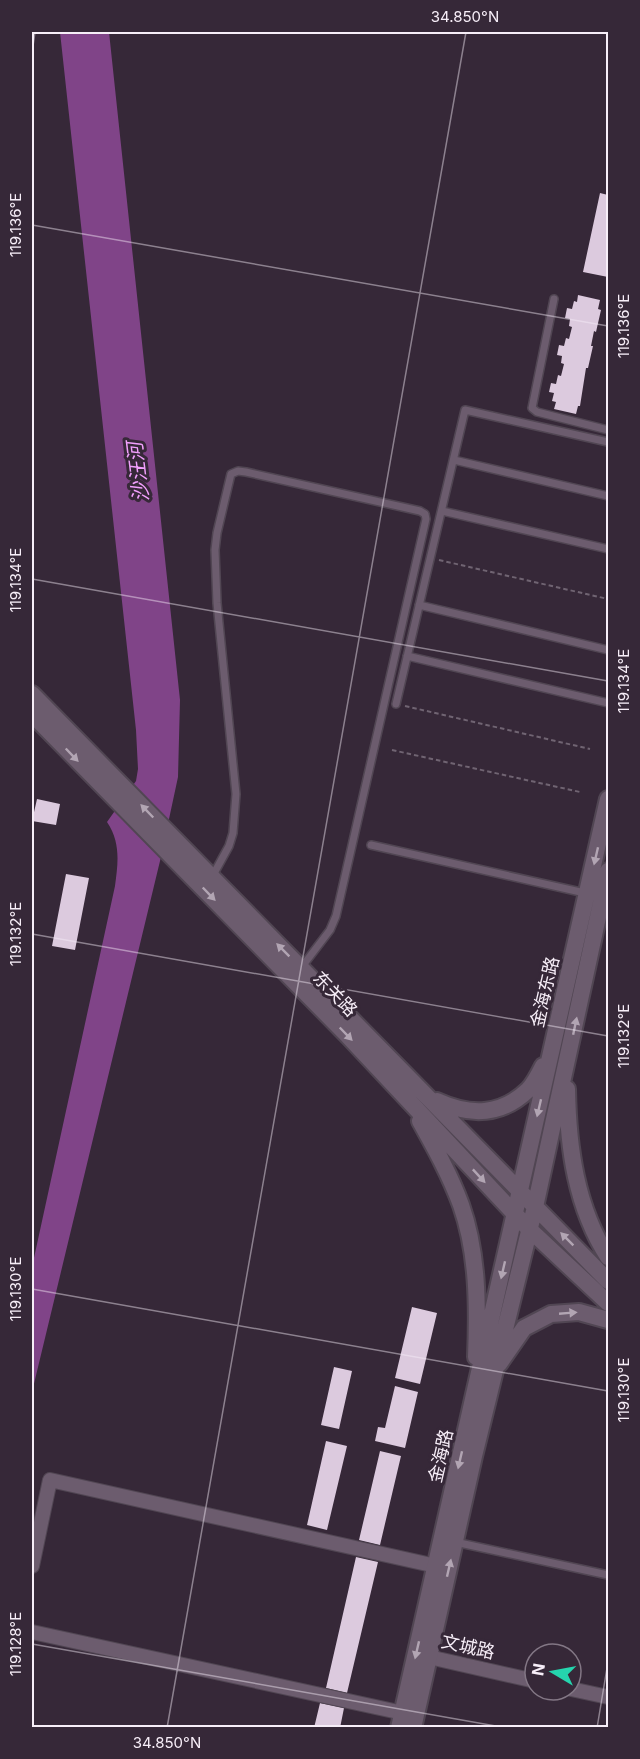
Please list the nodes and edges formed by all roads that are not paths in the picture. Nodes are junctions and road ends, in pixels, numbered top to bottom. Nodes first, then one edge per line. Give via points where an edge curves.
1 (554, 299) dead end
2 (609, 430) edge
3 (609, 442) edge
4 (454, 460) junction
5 (609, 496) edge
6 (442, 511) junction
7 (609, 549) edge
8 (419, 605) junction
9 (609, 650) edge
10 (407, 656) junction
11 (32, 694) edge
12 (609, 703) edge
13 (396, 704) road end
14 (32, 714) edge
15 (609, 800) edge
16 (371, 845) dead end
17 (609, 871) edge
18 (212, 878) junction
19 (587, 893) junction
20 (301, 968) junction
21 (552, 1053) junction
22 (567, 1063) junction
23 (429, 1096) junction
24 (408, 1099) junction
25 (520, 1192) junction
26 (535, 1206) junction
27 (516, 1214) junction
28 (528, 1228) junction
29 (609, 1257) edge
30 (609, 1281) edge
31 (609, 1303) edge
32 (609, 1320) edge
33 (494, 1372) junction
34 (474, 1399) junction
35 (455, 1542) junction
36 (32, 1566) edge
37 (436, 1566) junction
38 (609, 1575) edge
39 (32, 1632) edge
40 (429, 1657) junction
41 (523, 1678) edge
42 (583, 1692) edge
43 (609, 1697) edge
44 (401, 1720) edge
45 (413, 1728) edge

1 - 2 lane via 532,408
3 - 4 lane via 465,410
4 - 5 lane
4 - 6 lane
6 - 7 lane
6 - 8 lane
8 - 9 lane
8 - 10 lane
10 - 12 lane
10 - 13 lane
18 -> 11 main road, 东关路
14 -> 24 main road, 东关路
15 -> 19 main road, 金海东路
16 - 19 lane
22 -> 17 main road, 金海东路
20 -> 18 main road, 东关路
18 - 20 lane via 233,833 236,794 215,550 231,474 246,472 420,511 426,519 336,916
19 - 21 main road, 金海东路
20 - 23 main road, 东关路
21 - 23 main road via 530,1089 510,1104 478,1113 453,1108
21 -> 25 main road, 金海东路
22 - 26 main road, 金海东路
22 - 29 main road via 568,1125 577,1186 596,1237
23 - 25 main road, 东关路
24 -> 27 main road, 东关路
24 - 34 main road via 441,1159 461,1206 471,1247 478,1311
25 - 26 main road, 东关路
25 - 27 main road, 金海路
26 - 28 main road, 金海路
30 -> 26 main road, 东关路
27 - 28 main road, 东关路
27 -> 34 main road, 金海路
28 - 31 main road, 东关路
28 - 33 main road, 金海路
33 -> 32 main road via 525,1328 551,1314 579,1312
33 - 35 main road, 金海路
34 -> 37 main road, 金海路
35 - 38 lane
40 -> 35 main road, 金海路
36 - 37 street via 50,1480
37 -> 44 main road, 金海路
39 - 44 street
40 - 41 street, 文城路
40 - 45 main road, 金海路
42 - 43 street

